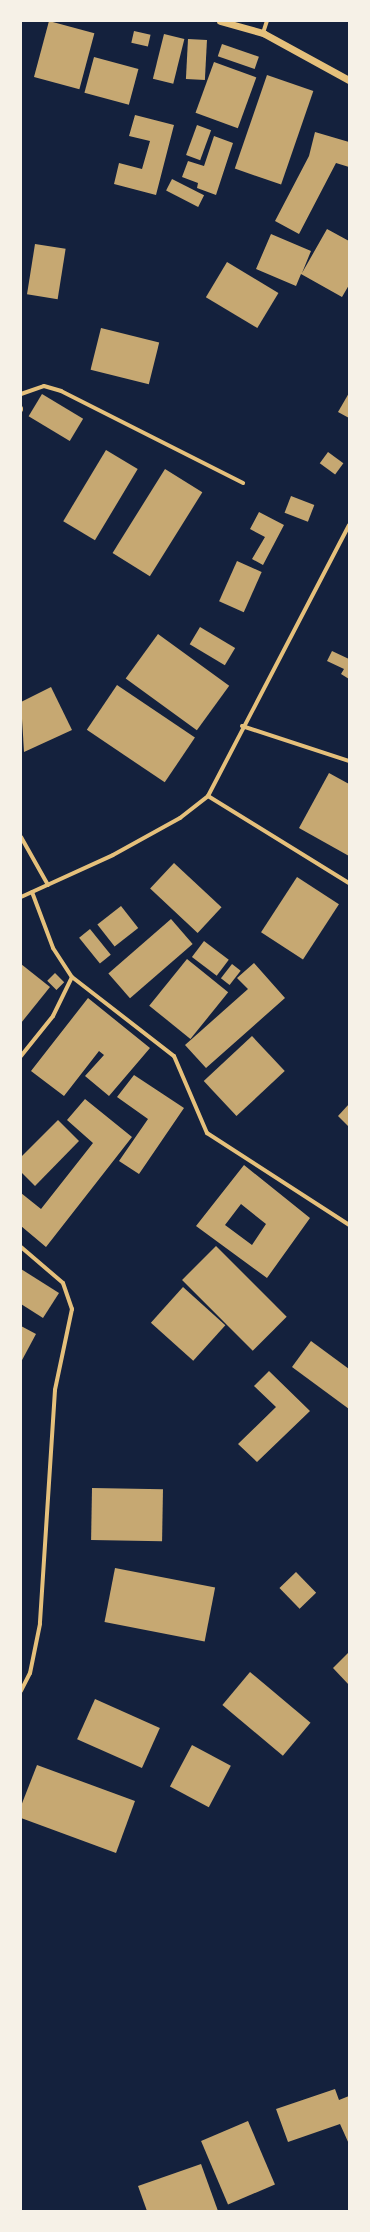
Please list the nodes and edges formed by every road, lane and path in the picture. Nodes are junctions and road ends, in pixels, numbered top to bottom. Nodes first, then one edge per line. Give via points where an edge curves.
1 (220, 21) edge
2 (267, 21) edge
3 (263, 33) junction
4 (349, 80) edge
5 (21, 394) edge
6 (243, 483) dead end
7 (349, 525) edge
8 (242, 726) junction
9 (349, 761) edge
10 (208, 796) junction
11 (21, 837) edge
12 (349, 883) edge
13 (48, 885) junction
14 (32, 892) junction
15 (21, 897) edge
16 (72, 977) junction
17 (21, 1056) edge
18 (349, 1225) edge
19 (21, 1247) edge
20 (21, 1691) edge

1 - 3 street
2 - 3 street
3 - 4 street
5 - 6 street via 44,386 61,391
7 - 8 street
8 - 9 street
8 - 10 street
10 - 12 street
10 - 13 street via 180,818 113,855
11 - 13 street
13 - 14 street
14 - 15 street
14 - 16 street via 53,948
16 - 17 street via 53,1016
16 - 18 street via 174,1056 207,1133
19 - 20 street via 63,1283 72,1309 55,1390 40,1624 30,1673

